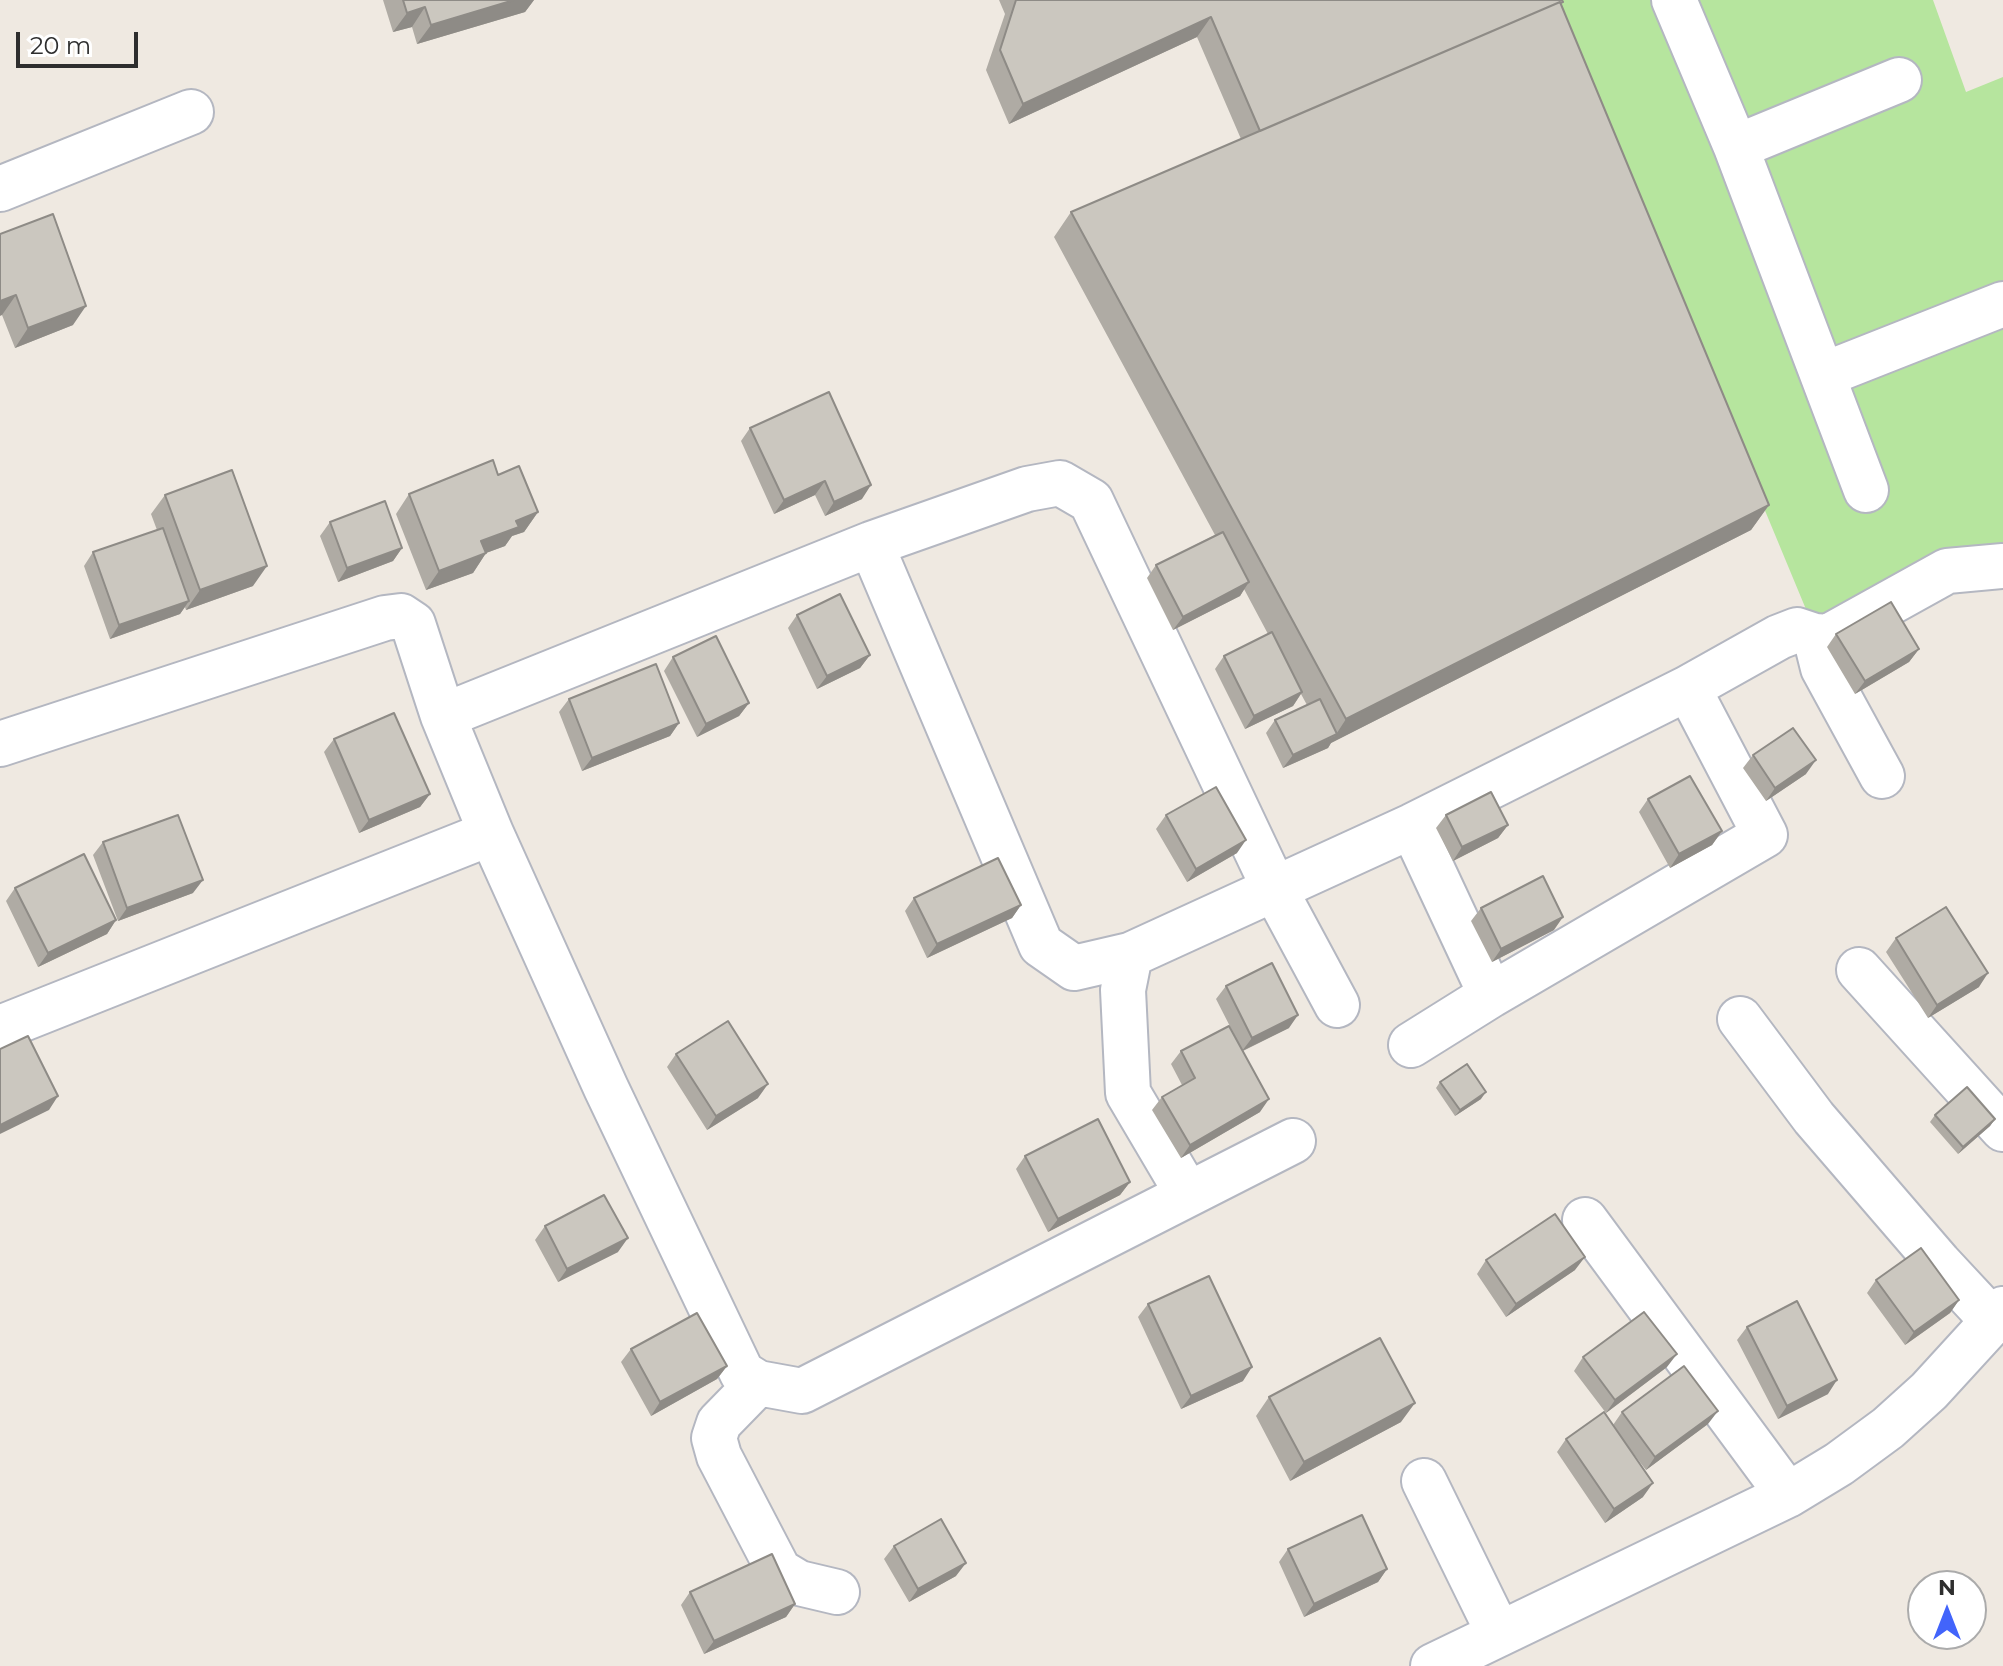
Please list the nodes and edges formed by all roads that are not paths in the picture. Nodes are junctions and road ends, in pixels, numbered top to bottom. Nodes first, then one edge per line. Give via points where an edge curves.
1 (1674, 0) edge
2 (1899, 80) dead end
3 (191, 112) dead end
4 (1736, 147) junction
5 (0, 189) edge
6 (2003, 304) edge
7 (1823, 375) junction
8 (1866, 490) dead end
9 (871, 544) junction
10 (2003, 566) edge
11 (1815, 636) junction
12 (1688, 688) junction
13 (443, 716) junction
14 (0, 744) edge
15 (1882, 776) dead end
16 (1412, 826) junction
17 (491, 833) junction
18 (1274, 888) junction
19 (1130, 955) junction
20 (1859, 970) dead end
21 (1491, 995) junction
22 (1337, 1005) dead end
23 (1740, 1019) dead end
24 (0, 1028) edge
25 (1411, 1045) dead end
26 (2003, 1129) edge
27 (1293, 1141) dead end
28 (1187, 1193) junction
29 (1585, 1220) dead end
30 (1998, 1315) edge
31 (758, 1383) junction
32 (1424, 1481) dead end
33 (1788, 1495) junction
34 (837, 1592) dead end
35 (1499, 1634) junction
36 (1433, 1666) edge

1 - 4 street
2 - 4 street
3 - 5 street
4 - 7 street
6 - 7 street
7 - 8 street
9 - 13 street
9 - 18 street via 1027,489 1060,483 1091,501
9 - 19 street via 1041,945 1074,968
10 - 11 street via 1947,571 1828,637
11 - 12 street via 1797,630
11 - 15 street via 1823,668
12 - 16 street
12 - 21 street via 1765,835
13 - 14 street via 413,624 401,616
13 - 17 street
16 - 18 street
16 - 21 street
17 - 24 street
17 - 31 street via 735,1359 742,1373
18 - 19 street
18 - 22 street
19 - 28 street via 1123,990 1128,1093
20 - 26 street
21 - 25 street
23 - 30 street via 1814,1118 1939,1263
27 - 28 street
28 - 31 street via 802,1391
29 - 33 street
30 - 33 street via 1888,1428
31 - 34 street via 719,1423 714,1438 719,1456 779,1571 799,1583
32 - 35 street
33 - 35 street
35 - 36 street

